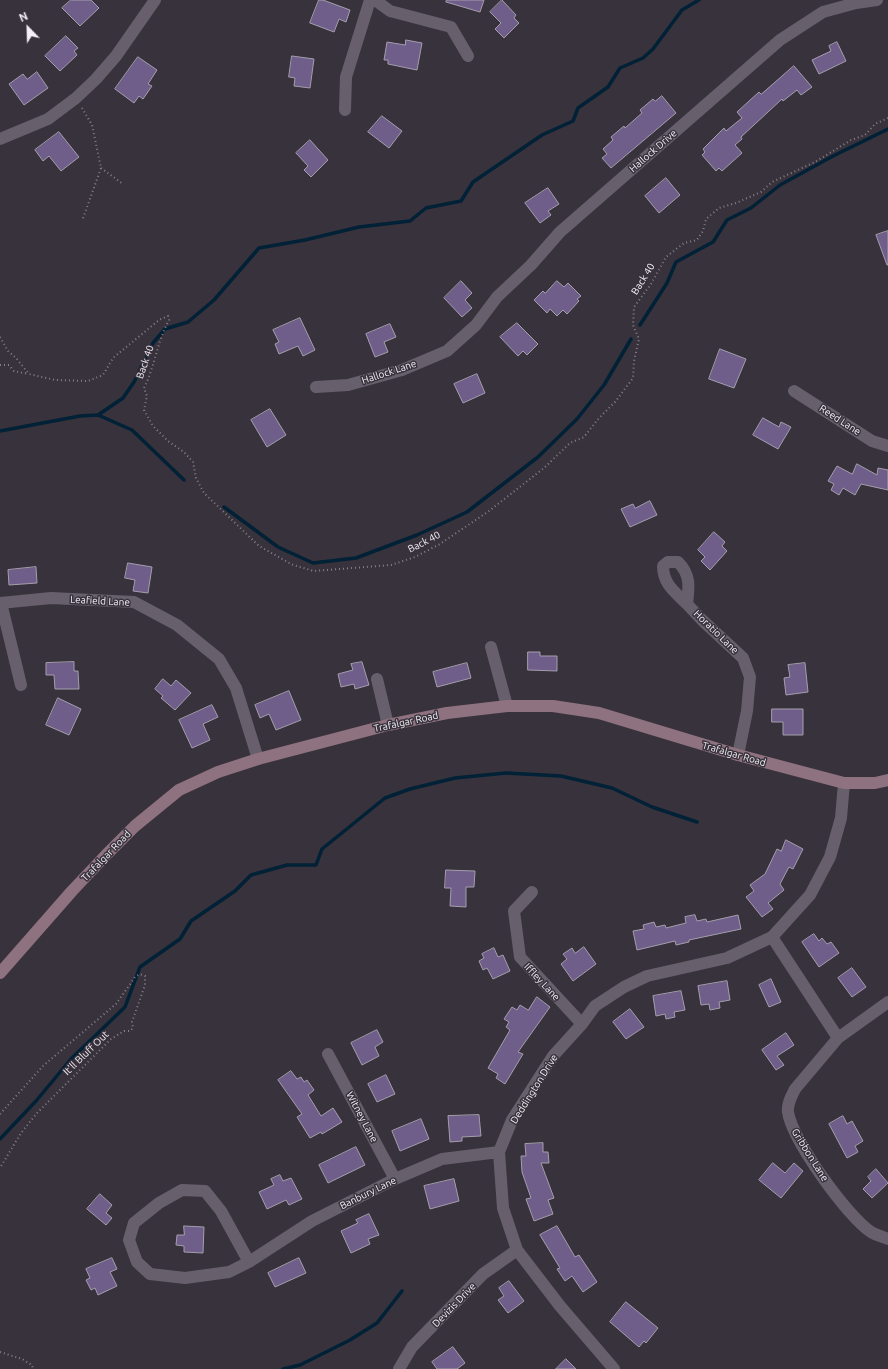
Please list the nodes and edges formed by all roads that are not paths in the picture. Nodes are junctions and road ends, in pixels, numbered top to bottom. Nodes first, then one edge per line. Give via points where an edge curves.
1 (155, 0) edge
2 (370, 0) edge
3 (375, 0) edge
4 (877, 0) edge
5 (468, 56) dead end
6 (345, 110) dead end
7 (0, 139) edge
8 (456, 343) joint
9 (316, 387) dead end
10 (794, 391) dead end
11 (888, 446) edge
12 (0, 603) edge
13 (688, 604) dead end
14 (491, 647) dead end
15 (377, 679) dead end
16 (21, 685) dead end
17 (507, 706) junction
18 (388, 725) junction
19 (738, 755) junction
20 (258, 759) junction
21 (888, 780) edge
22 (844, 783) junction
23 (532, 892) dead end
24 (772, 937) junction
25 (0, 973) edge
26 (888, 1002) edge
27 (582, 1024) junction
28 (838, 1038) junction
29 (328, 1054) dead end
30 (499, 1152) junction
31 (395, 1179) junction
32 (888, 1239) edge
33 (517, 1250) junction
34 (249, 1262) junction
35 (399, 1369) edge
36 (614, 1369) edge

1 - 7 street via 116,56 76,98 48,119
2 - 6 street via 346,77
3 - 5 street via 390,10 451,27
4 - 8 street, Hallock Drive via 823,12 780,40 560,232 498,297 476,325
8 - 9 street, Hallock Lane via 447,351 402,370 348,385
10 - 11 street, Reed Lane via 872,441
12 - 16 street
12 - 20 street, Leafield Lane via 51,598 134,602 177,625 219,659 236,688
13 - 19 street, Horatio Lane via 743,658 750,677 747,711
14 - 17 street
15 - 18 street
17 - 18 street, Trafalgar Road via 448,713
17 - 19 street, Trafalgar Road via 553,706 598,713
18 - 20 street, Trafalgar Road
19 - 22 street, Trafalgar Road
20 - 25 street, Trafalgar Road via 218,772 179,790 135,826 72,891
21 - 22 street, Trafalgar Road via 875,783
22 - 24 street, Deddington Drive via 841,818 830,857 810,895
23 - 27 street, Iffley Lane via 514,911 520,957
24 - 27 street, Deddington Drive via 728,958 647,976 595,1006
24 - 28 street
26 - 28 street, Gribbon Lane
27 - 30 street, Deddington Drive via 553,1056 512,1120
28 - 32 street, Gribbon Lane via 795,1089 789,1099 789,1117 812,1162 836,1195 871,1232
29 - 31 street, Witney Lane
30 - 31 street, Banbury Lane via 442,1159
30 - 33 street, Deddington Drive via 503,1208
31 - 34 street, Banbury Lane via 312,1221
33 - 35 street, Devizis Drive via 483,1274 412,1347
33 - 36 street, Deddington Drive via 560,1306
34 - 34 street via 229,1272 185,1278 150,1274 137,1262 129,1240 134,1223 159,1203 182,1190 205,1191 221,1211

